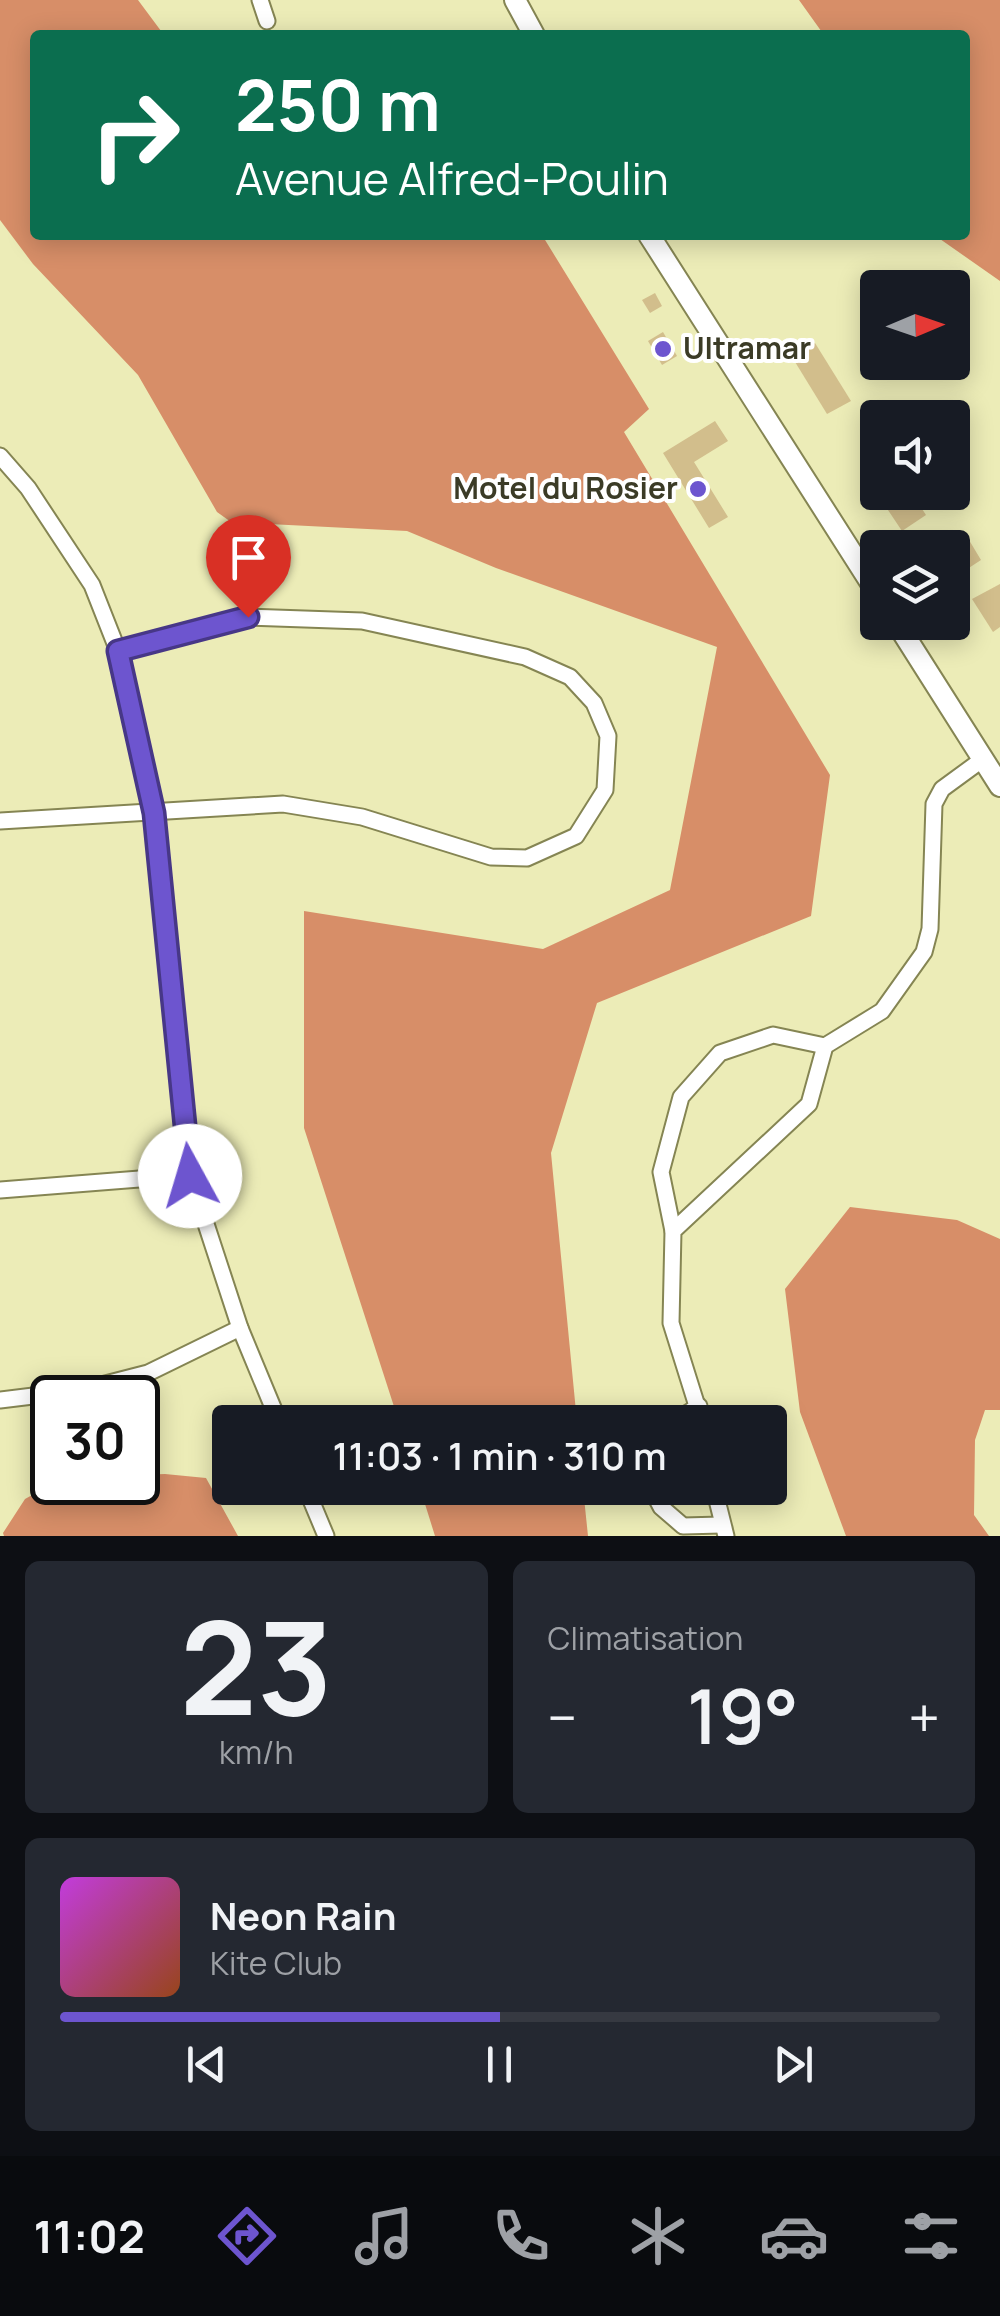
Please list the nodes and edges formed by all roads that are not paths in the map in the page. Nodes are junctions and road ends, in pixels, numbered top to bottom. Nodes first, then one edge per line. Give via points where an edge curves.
1 (260, 0) edge
2 (515, 0) edge
3 (268, 20) dead end
4 (531, 30) edge
5 (652, 240) edge
6 (0, 456) edge
7 (860, 566) edge
8 (907, 640) edge
9 (118, 651) junction
10 (982, 758) junction
11 (1000, 786) edge
12 (154, 813) junction
13 (0, 822) edge
14 (825, 1046) junction
15 (190, 1176) junction
16 (0, 1190) edge
17 (673, 1232) junction
18 (240, 1328) junction
19 (0, 1400) edge
20 (272, 1405) edge
21 (697, 1405) edge
22 (313, 1505) edge
23 (659, 1505) edge
24 (718, 1505) edge
25 (723, 1531) edge
26 (326, 1536) edge

1 - 3 street
2 - 4 street
5 - 7 street
6 - 9 street via 92,585
8 - 10 street
9 - 12 street
9 - 12 street via 248,617 362,620 525,657 570,678 594,702 608,736 605,790 576,836 528,858 491,857 362,817 283,804
10 - 11 street
10 - 14 street via 934,804 924,952 882,1011
12 - 13 street
12 - 15 street
14 - 17 street via 809,1104
14 - 17 street via 773,1034 720,1053 681,1097 661,1172
15 - 16 street
15 - 18 street
17 - 21 street via 671,1323
18 - 19 street via 148,1373
18 - 20 street
22 - 26 street
23 - 25 street via 683,1526
24 - 25 street

